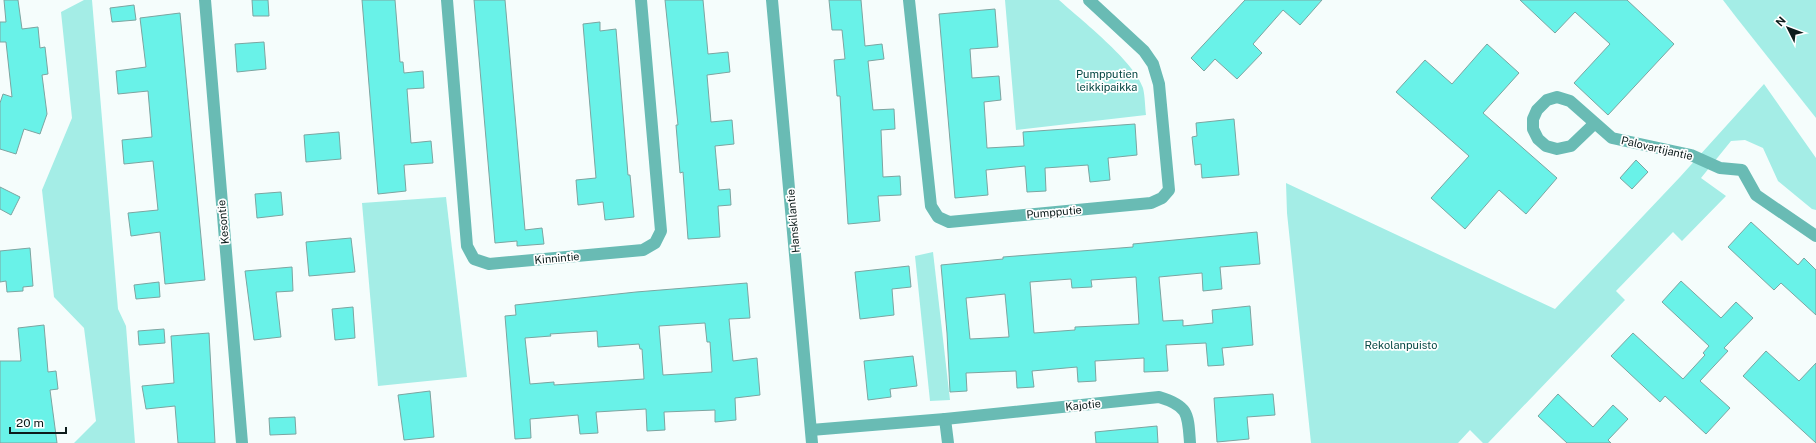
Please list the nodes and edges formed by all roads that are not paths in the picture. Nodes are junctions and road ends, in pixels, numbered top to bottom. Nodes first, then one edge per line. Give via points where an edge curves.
1 (204, 0) edge
2 (447, 0) edge
3 (641, 0) edge
4 (772, 0) edge
5 (910, 0) edge
6 (1090, 0) edge
7 (1595, 123) junction
8 (1816, 236) edge
9 (945, 419) junction
10 (811, 430) junction
11 (242, 443) edge
12 (812, 443) edge
13 (948, 443) edge
14 (1190, 443) edge

1 - 11 street, Kesontie
2 - 3 street, Kinnintie via 467,246 474,259 489,264 643,250 655,243 661,231
4 - 10 street, Hanskilantie
5 - 6 street, Pumpputie via 931,206 938,218 948,222 1151,203 1162,198 1168,190 1159,84 1153,64 1144,51
7 - 7 street, Palovartijantie via 1571,146 1557,149 1546,146 1533,130 1533,119 1537,110 1547,100 1557,97 1570,101
7 - 8 street, Palovartijantie via 1612,138 1692,155 1720,168 1742,170 1756,195
9 - 10 street, Kajotie
9 - 13 street
9 - 14 street, Kajotie via 1158,397 1175,402 1188,416
10 - 12 street, Hanskilantie

